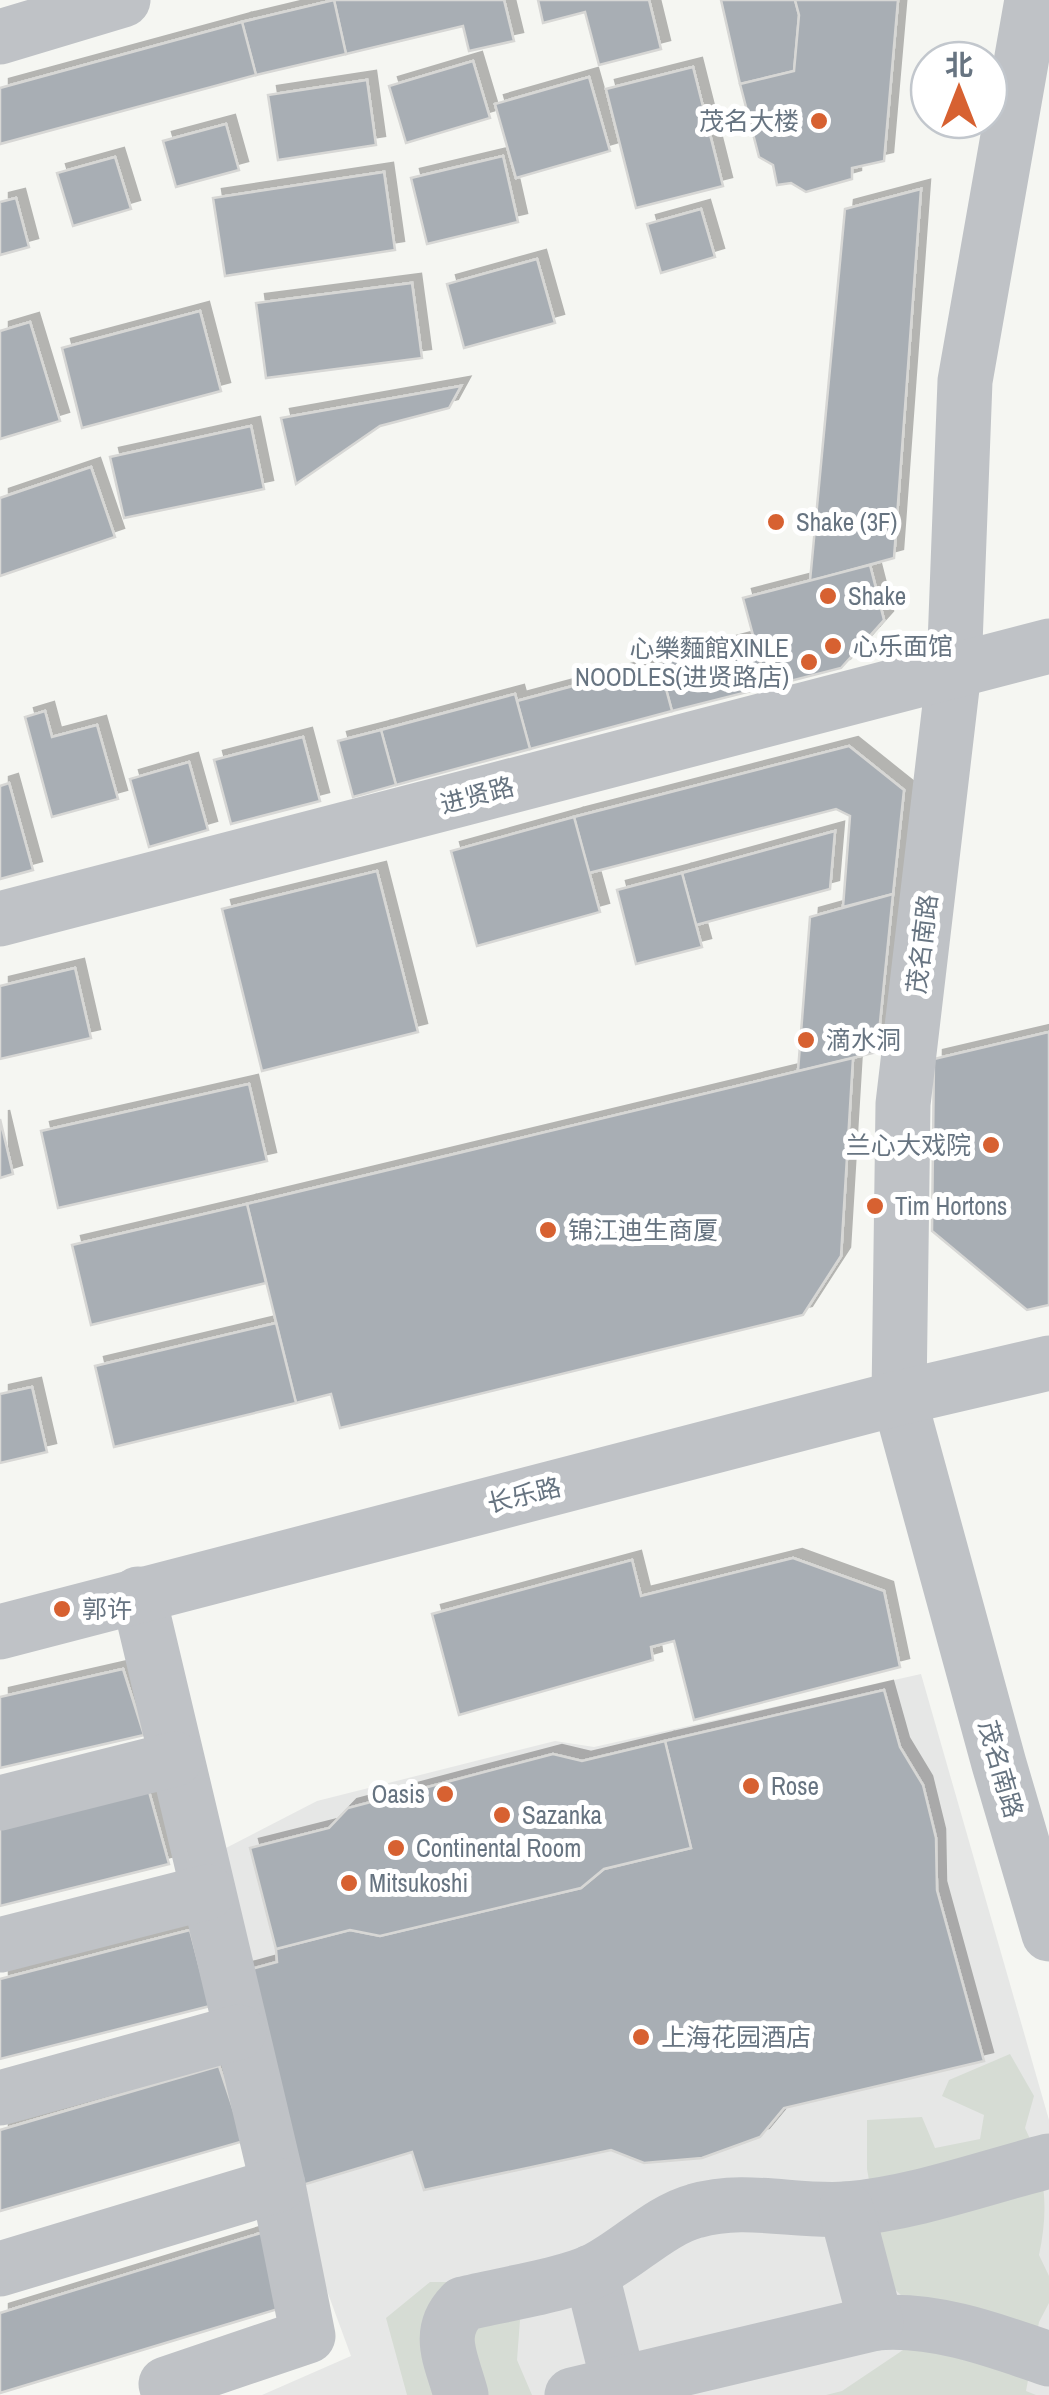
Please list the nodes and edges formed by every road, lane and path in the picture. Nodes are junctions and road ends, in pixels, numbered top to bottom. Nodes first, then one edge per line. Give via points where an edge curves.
1 (123, 0) edge
2 (1032, 0) edge
3 (0, 37) edge
4 (1049, 646) edge
5 (954, 670) junction
6 (0, 919) edge
7 (1049, 1363) edge
8 (899, 1398) junction
9 (138, 1594) junction
10 (0, 1632) edge
11 (174, 1759) junction
12 (0, 1803) edge
13 (208, 1892) junction
14 (1049, 1934) edge
15 (0, 1945) edge
16 (239, 2032) junction
17 (0, 2098) edge
18 (1049, 2161) edge
19 (278, 2185) junction
20 (846, 2209) junction
21 (0, 2269) edge
22 (591, 2272) junction
23 (876, 2323) junction
24 (1044, 2360) edge
25 (596, 2390) edge
26 (155, 2391) edge
27 (461, 2395) edge

1 - 3 street
2 - 5 street, 茂名南路 via 965,381
4 - 5 street, 进贤路
5 - 6 street, 进贤路
5 - 8 street, 茂名南路 via 903,1104
7 - 8 street, 长乐路
8 - 9 street, 长乐路
8 - 14 street, 茂名南路
9 - 10 street, 长乐路
9 - 11 street
11 - 12 street
11 - 13 street
13 - 15 street
13 - 16 street
16 - 17 street
16 - 19 street
18 - 20 street
19 - 21 street
19 - 26 street via 308,2336
20 - 22 street via 724,2204 690,2212
20 - 23 street
22 - 25 street
22 - 27 street via 462,2304 445,2336
23 - 24 street via 932,2325
23 - 25 street

